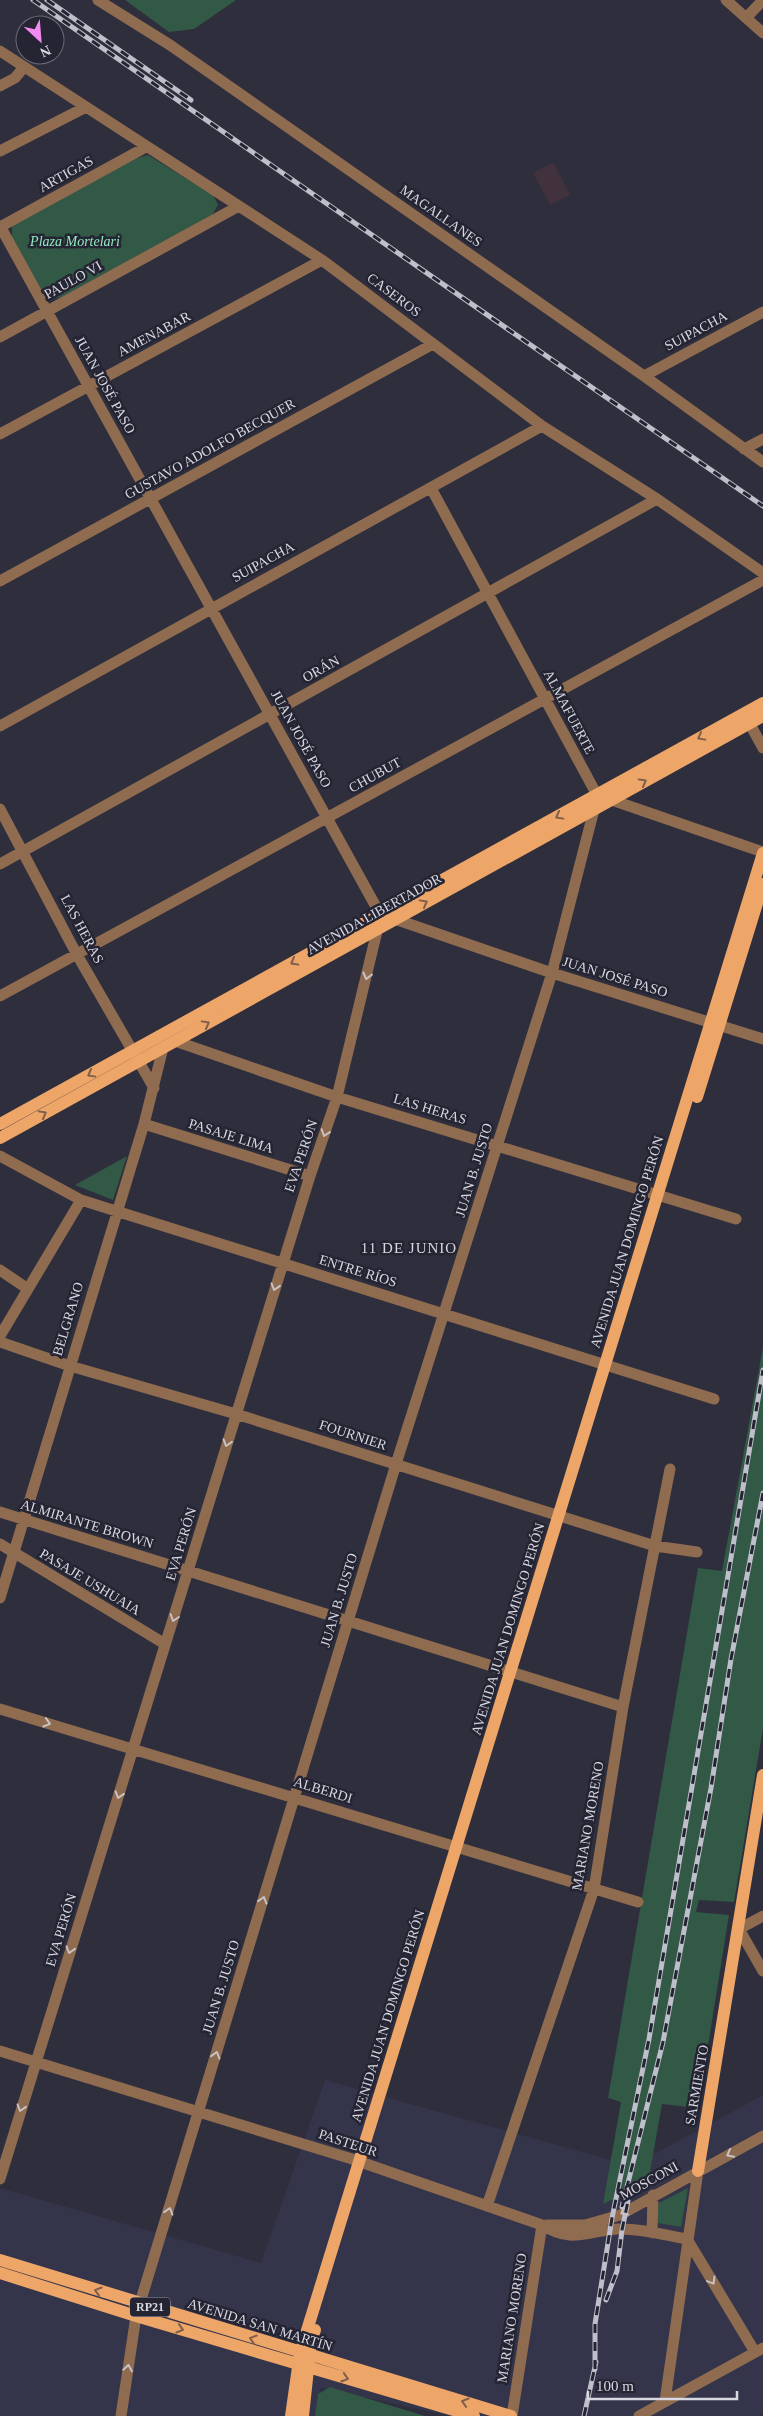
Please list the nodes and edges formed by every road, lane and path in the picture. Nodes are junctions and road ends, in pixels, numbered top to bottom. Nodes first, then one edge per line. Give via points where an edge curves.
1 (98, 0) edge
2 (726, 0) edge
3 (763, 0) edge
4 (746, 18) junction
5 (763, 33) edge
6 (0, 51) edge
7 (24, 67) junction
8 (0, 86) edge
9 (86, 107) junction
10 (146, 147) junction
11 (0, 151) edge
12 (239, 206) junction
13 (0, 227) edge
14 (322, 260) junction
15 (47, 311) junction
16 (763, 312) edge
17 (0, 337) edge
18 (433, 344) junction
19 (644, 376) junction
20 (88, 386) junction
21 (542, 426) junction
22 (0, 434) edge
23 (763, 439) edge
24 (744, 449) junction
25 (763, 462) edge
26 (431, 488) junction
27 (150, 499) junction
28 (657, 500) junction
29 (763, 572) edge
30 (763, 580) edge
31 (0, 581) edge
32 (488, 594) junction
33 (211, 608) junction
34 (545, 699) junction
35 (763, 703) edge
36 (270, 714) junction
37 (763, 716) edge
38 (747, 719) junction
39 (0, 726) edge
40 (763, 748) edge
41 (597, 795) junction
42 (610, 801) junction
43 (0, 809) edge
44 (594, 809) junction
45 (327, 818) junction
46 (24, 851) junction
47 (763, 853) edge
48 (0, 864) edge
49 (763, 884) edge
50 (380, 914) junction
51 (395, 920) junction
52 (379, 928) junction
53 (76, 953) junction
54 (552, 973) junction
55 (0, 996) edge
56 (715, 1024) junction
57 (763, 1039) edge
58 (175, 1041) junction
59 (163, 1048) junction
60 (136, 1056) junction
61 (154, 1088) junction
62 (337, 1097) junction
63 (0, 1124) edge
64 (144, 1124) junction
65 (0, 1138) edge
66 (497, 1146) junction
67 (0, 1156) edge
68 (310, 1176) junction
69 (662, 1196) junction
70 (81, 1200) junction
71 (116, 1211) junction
72 (736, 1219) dead end
73 (283, 1263) junction
74 (0, 1270) edge
75 (28, 1289) junction
76 (444, 1314) junction
77 (0, 1336) edge
78 (0, 1342) edge
79 (70, 1366) junction
80 (609, 1366) junction
81 (714, 1399) dead end
82 (236, 1414) junction
83 (396, 1464) junction
84 (670, 1470) dead end
85 (0, 1512) edge
86 (562, 1517) junction
87 (23, 1520) junction
88 (0, 1544) edge
89 (655, 1546) junction
90 (697, 1552) dead end
91 (13, 1554) junction
92 (188, 1571) junction
93 (0, 1598) edge
94 (349, 1621) junction
95 (165, 1644) junction
96 (514, 1674) junction
97 (622, 1707) junction
98 (0, 1709) edge
99 (133, 1748) junction
100 (763, 1775) edge
101 (295, 1797) junction
102 (460, 1848) junction
103 (594, 1888) junction
104 (638, 1902) dead end
105 (763, 1916) edge
106 (739, 1929) junction
107 (763, 1971) edge
108 (0, 2051) edge
109 (35, 2061) junction
110 (199, 2113) junction
111 (763, 2136) edge
112 (362, 2163) junction
113 (698, 2171) junction
114 (0, 2179) edge
115 (653, 2196) junction
116 (487, 2206) junction
117 (542, 2225) junction
118 (652, 2232) junction
119 (687, 2239) junction
120 (0, 2260) edge
121 (0, 2273) edge
122 (138, 2310) junction
123 (759, 2350) edge
124 (304, 2360) junction
125 (665, 2401) junction
126 (121, 2416) edge
127 (291, 2416) edge
128 (303, 2416) edge
129 (474, 2416) edge
130 (512, 2416) edge
131 (639, 2416) edge

1 - 19 street, MAGALLANES via 170,45
2 - 4 street
3 - 4 street
4 - 5 street
6 - 7 street, CASEROS
7 - 8 street via 15,78
7 - 9 street, CASEROS
9 - 10 street, CASEROS
9 - 11 street
10 - 12 street, CASEROS
10 - 13 street, ARTIGAS
12 - 14 street, CASEROS
12 - 15 street, PAULO VI
13 - 15 street, JUAN JOSÉ PASO
14 - 18 street, CASEROS
14 - 20 street, AMENABAR
15 - 17 street, PAULO VI
15 - 20 street, JUAN JOSÉ PASO
16 - 19 street, SUIPACHA
18 - 21 street, CASEROS
18 - 27 street, GUSTAVO ADOLFO BECQUER
19 - 24 street, MAGALLANES
20 - 22 street, AMENABAR
20 - 27 street, JUAN JOSÉ PASO
21 - 26 street, SUIPACHA
21 - 28 street, CASEROS
23 - 24 street
24 - 25 street, MAGALLANES
26 - 32 street, ALMAFUERTE
26 - 33 street, SUIPACHA
27 - 31 street, GUSTAVO ADOLFO BECQUER
27 - 33 street, JUAN JOSÉ PASO
28 - 29 street, CASEROS
28 - 32 street, ORÁN
30 - 34 street, CHUBUT
32 - 34 street, ALMAFUERTE
32 - 36 street, ORÁN
33 - 36 street, JUAN JOSÉ PASO
33 - 39 street, SUIPACHA
34 - 41 street, ALMAFUERTE
34 - 45 street, CHUBUT
35 - 38 main road, AVENIDA LIBERTADOR
36 - 45 street, JUAN JOSÉ PASO
36 - 46 street, ORÁN
37 - 38 main road, AVENIDA LIBERTADOR
38 - 40 street
38 -> 41 main road, AVENIDA LIBERTADOR
42 -> 38 main road, AVENIDA LIBERTADOR
41 - 42 street
41 - 44 street, JUAN B. JUSTO
41 -> 50 main road, AVENIDA LIBERTADOR
42 - 44 main road, AVENIDA LIBERTADOR
42 - 47 street
43 - 46 street, LAS HERAS
51 -> 44 main road, AVENIDA LIBERTADOR
44 - 54 street, JUAN B. JUSTO
45 - 50 street, JUAN JOSÉ PASO
45 - 53 street, CHUBUT
46 - 48 street, ORÁN
46 - 53 street, LAS HERAS
47 - 56 main road, AVENIDA JUAN DOMINGO PERÓN
49 - 56 main road, AVENIDA JUAN DOMINGO PERÓN
50 - 51 street, JUAN JOSÉ PASO
50 - 52 street, EVA PERÓN
50 -> 60 main road, AVENIDA LIBERTADOR
51 - 52 main road, AVENIDA LIBERTADOR
51 - 54 street, JUAN JOSÉ PASO
58 -> 52 main road, AVENIDA LIBERTADOR
52 -> 62 street, EVA PERÓN
53 - 55 street, CHUBUT
53 - 60 street, LAS HERAS
54 - 56 street, JUAN JOSÉ PASO
54 - 66 street, JUAN B. JUSTO
56 - 57 street, JUAN JOSÉ PASO
56 - 69 main road, AVENIDA JUAN DOMINGO PERÓN
58 - 59 main road, AVENIDA LIBERTADOR
58 - 62 street, LAS HERAS
59 - 60 main road, AVENIDA LIBERTADOR
59 - 61 street, BELGRANO
60 - 61 street, LAS HERAS
60 -> 63 main road, AVENIDA LIBERTADOR
65 -> 60 main road, AVENIDA LIBERTADOR
61 - 64 street, BELGRANO
62 - 66 street, LAS HERAS
62 -> 68 street, EVA PERÓN
64 - 68 street, PASAJE LIMA
64 - 71 street, BELGRANO
66 - 69 street, LAS HERAS
66 - 76 street, JUAN B. JUSTO
67 - 70 street, ENTRE RÍOS
68 - 73 street, EVA PERÓN
69 - 72 street, LAS HERAS
69 - 80 main road, AVENIDA JUAN DOMINGO PERÓN
70 - 71 street, ENTRE RÍOS
70 - 75 street
71 - 73 street, ENTRE RÍOS
71 - 79 street, BELGRANO
73 - 76 street, ENTRE RÍOS
73 -> 82 street, EVA PERÓN
74 - 75 street
75 - 77 street
76 - 80 street, ENTRE RÍOS
76 - 83 street, JUAN B. JUSTO
78 - 79 street, FOURNIER
79 - 82 street, FOURNIER
79 - 87 street, BELGRANO
80 - 81 street, ENTRE RÍOS
80 - 86 main road, AVENIDA JUAN DOMINGO PERÓN
82 - 83 street, FOURNIER
82 -> 92 street, EVA PERÓN
83 - 86 street, FOURNIER
83 - 94 street, JUAN B. JUSTO
84 - 89 street, MARIANO MORENO
85 - 87 street, ALMIRANTE BROWN
86 - 89 street, FOURNIER
86 - 96 main road, AVENIDA JUAN DOMINGO PERÓN
87 - 91 street, BELGRANO
87 - 92 street, ALMIRANTE BROWN
88 - 91 street, PASAJE USHUAIA
89 - 90 street, FOURNIER
89 - 97 street, MARIANO MORENO
91 - 93 street, BELGRANO
91 - 95 street, PASAJE USHUAIA
92 - 94 street, ALMIRANTE BROWN
92 -> 95 street, EVA PERÓN
94 - 96 street, ALMIRANTE BROWN
94 - 101 street, JUAN B. JUSTO
95 - 99 street, EVA PERÓN
96 - 97 street, ALMIRANTE BROWN
96 - 102 main road, AVENIDA JUAN DOMINGO PERÓN
97 - 103 street, MARIANO MORENO
98 -> 99 street, ALBERDI
99 - 101 street, ALBERDI
99 -> 109 street, EVA PERÓN
100 - 106 main road, SARMIENTO
101 - 102 street, ALBERDI
110 -> 101 street, JUAN B. JUSTO
102 - 103 street, ALBERDI
102 - 112 main road, AVENIDA JUAN DOMINGO PERÓN
103 - 104 street, ALBERDI
103 - 116 street, MARIANO MORENO
105 - 106 street
106 - 107 street
106 - 113 main road, SARMIENTO
108 - 109 street, PASTEUR
109 - 110 street, PASTEUR
109 -> 114 street, EVA PERÓN
110 - 112 street, PASTEUR
122 -> 110 street, JUAN B. JUSTO
111 -> 113 street, MOSCONI
112 - 116 street, PASTEUR
112 - 124 main road, AVENIDA JUAN DOMINGO PERÓN
113 - 115 street, MOSCONI
113 - 119 street, SARMIENTO
115 -> 117 street, MOSCONI via 612,2218 585,2225
115 - 118 street
116 - 117 street, PASTEUR
117 - 118 street, PASTEUR via 557,2234 580,2236 617,2229
117 - 130 street, MARIANO MORENO
118 - 119 street, PASTEUR
119 -> 123 street
119 - 125 street, SARMIENTO
122 -> 120 main road, AVENIDA SAN MARTÍN / RP21
121 - 122 main road, AVENIDA SAN MARTÍN / RP21
122 - 124 main road, AVENIDA SAN MARTÍN / RP21
126 -> 122 street, JUAN B. JUSTO
123 - 125 street
124 - 127 main road, AVENIDA JUAN DOMINGO PERÓN
124 - 128 main road, AVENIDA JUAN DOMINGO PERÓN
124 -> 129 main road, AVENIDA SAN MARTÍN / RP21
130 -> 124 main road, AVENIDA SAN MARTÍN / RP21
125 - 131 street

